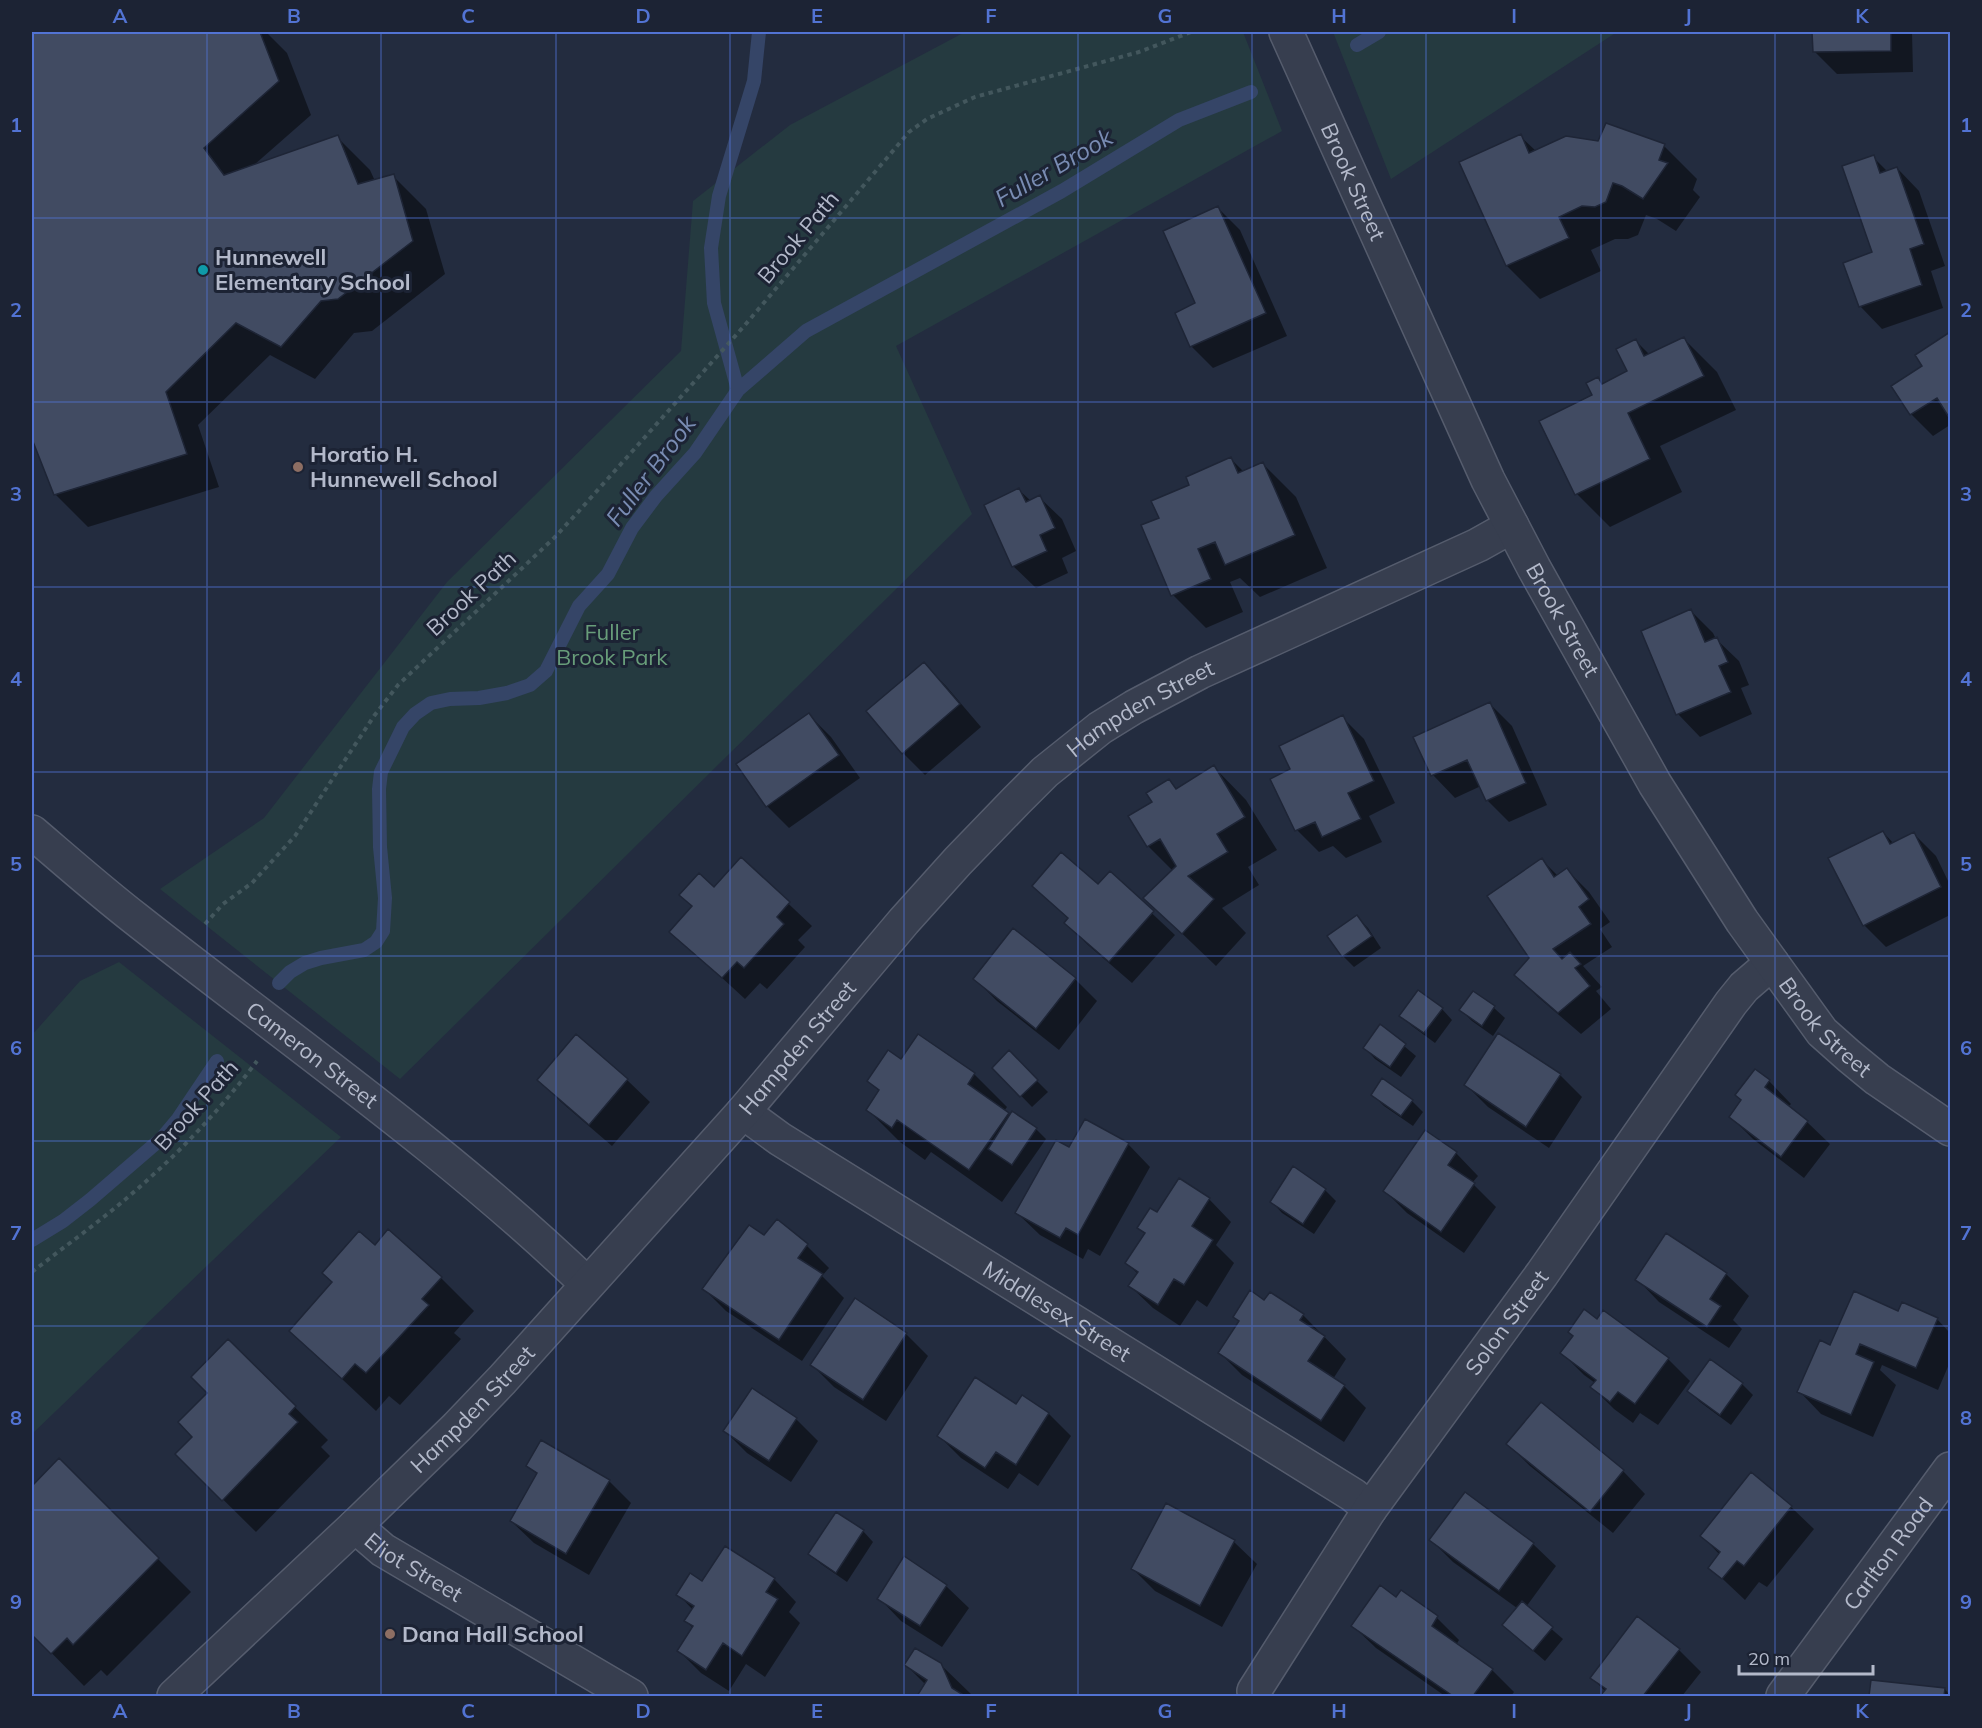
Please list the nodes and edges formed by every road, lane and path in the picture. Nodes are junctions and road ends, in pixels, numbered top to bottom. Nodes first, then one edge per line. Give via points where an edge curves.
1 (1191, 32) edge
2 (1286, 32) edge
3 (1512, 526) junction
4 (32, 832) edge
5 (180, 954) junction
6 (1772, 963) junction
7 (258, 1059) dead end
8 (743, 1112) junction
9 (1950, 1129) edge
10 (32, 1272) edge
11 (587, 1284) junction
12 (1950, 1469) edge
13 (1370, 1509) junction
14 (355, 1527) junction
15 (1254, 1691) dead end
16 (174, 1696) edge
17 (631, 1696) edge
18 (1783, 1696) edge

1 - 5 path, Brook Path via 1139,52 975,97 927,119 909,132 746,325 553,539 398,685 295,836 252,883 223,904
2 - 3 street, Brook Street via 1466,433
3 - 6 street, Brook Street via 1655,784
3 - 8 street, Hampden Street via 1200,672 1134,707 1072,749 958,861
4 - 5 street, Cameron Street
5 - 11 street, Cameron Street via 411,1131 533,1232
6 - 9 street, Brook Street via 1822,1032
6 - 13 street, Solon Street via 1731,1003 1542,1274
7 - 10 path, Brook Path via 201,1128 157,1172
8 - 11 street, Hampden Street
8 - 13 street, Middlesex Street via 780,1139
11 - 14 street, Hampden Street via 465,1419
12 - 18 street, Carlton Road
13 - 15 street, Solon Street
14 - 16 street, Hampden Street
14 - 17 street, Eliot Street via 382,1550

